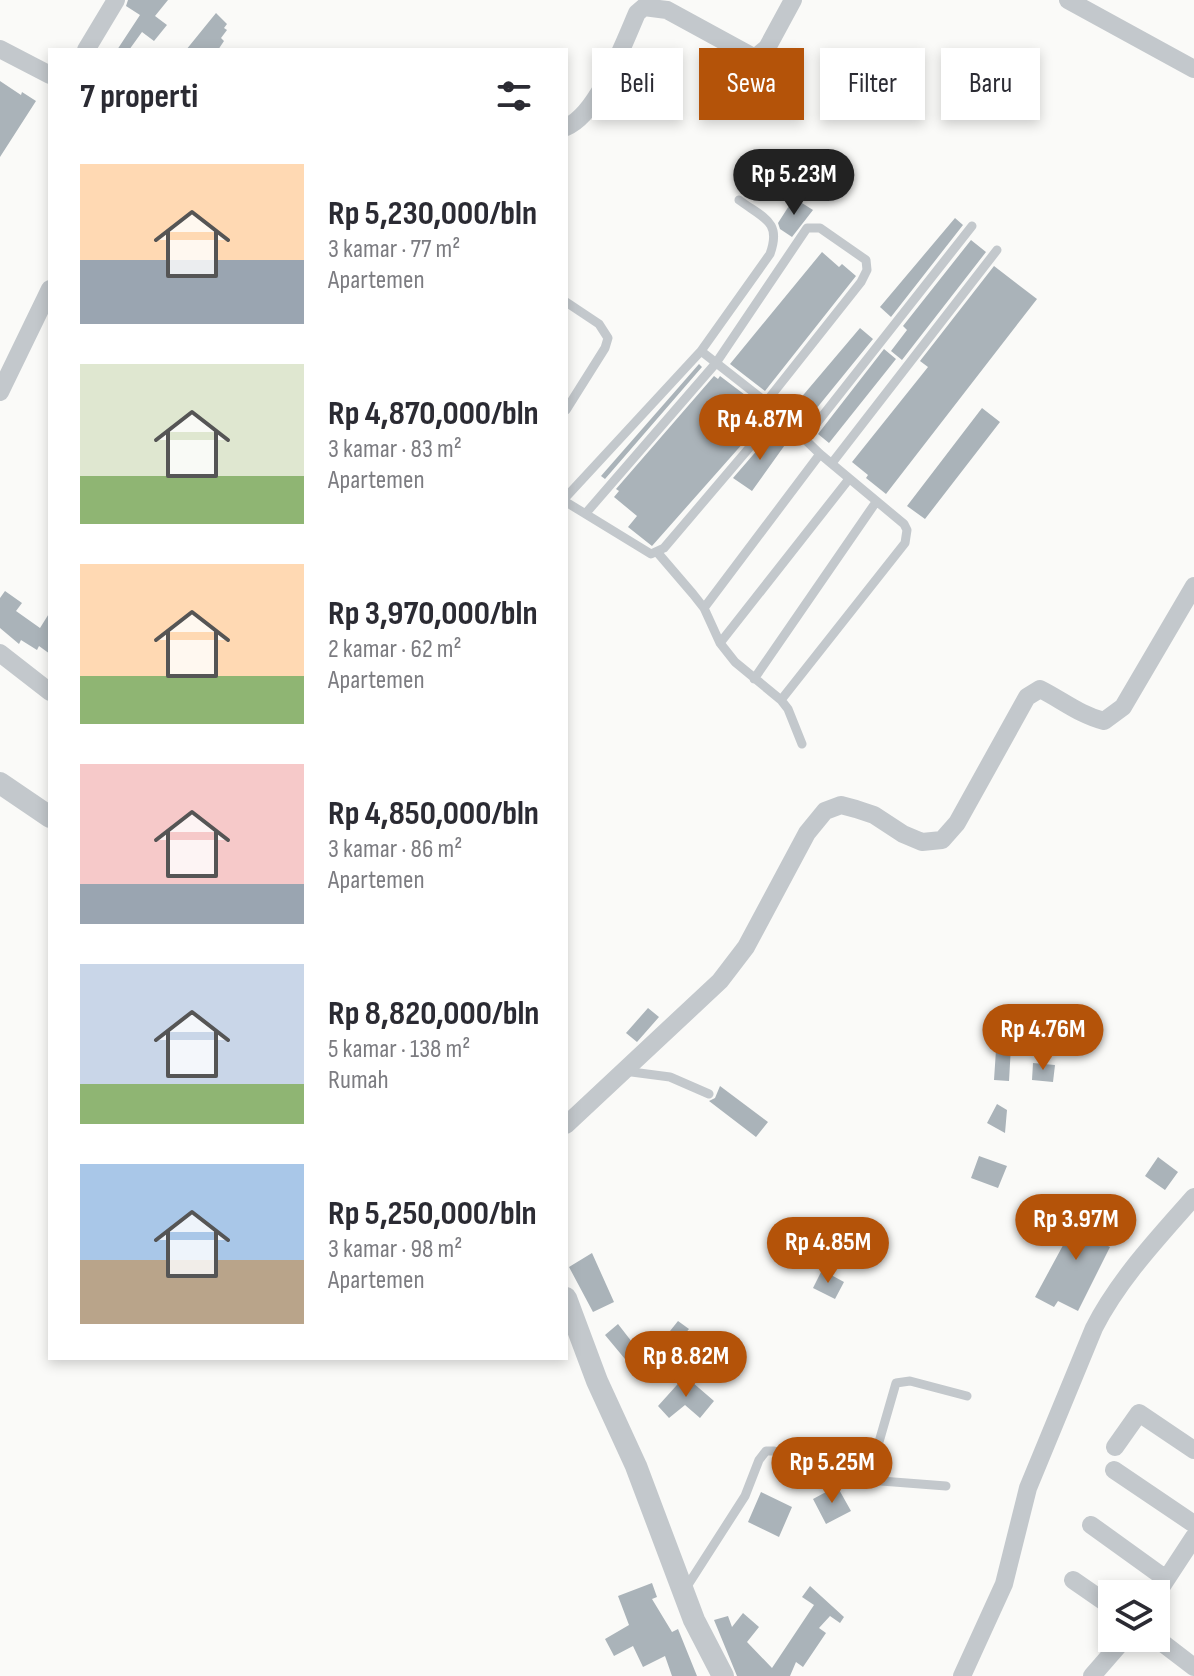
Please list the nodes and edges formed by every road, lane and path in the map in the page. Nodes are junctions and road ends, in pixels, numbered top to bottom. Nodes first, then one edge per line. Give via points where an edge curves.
1 (116, 0) edge
2 (793, 0) edge
3 (1068, 0) edge
4 (87, 48) edge
5 (0, 49) edge
6 (1194, 69) edge
7 (48, 74) edge
8 (568, 126) edge
9 (739, 200) dead end
10 (972, 226) dead end
11 (997, 250) dead end
12 (48, 293) edge
13 (568, 303) edge
14 (701, 351) junction
15 (716, 363) junction
16 (0, 392) edge
17 (766, 402) junction
18 (568, 407) edge
19 (778, 414) junction
20 (805, 438) junction
21 (820, 454) junction
22 (832, 463) junction
23 (849, 479) junction
24 (568, 497) edge
25 (568, 500) edge
26 (876, 502) junction
27 (586, 513) junction
28 (657, 552) junction
29 (1194, 586) edge
30 (704, 608) junction
31 (720, 643) junction
32 (0, 653) edge
33 (754, 679) junction
34 (48, 690) edge
35 (781, 700) junction
36 (802, 744) dead end
37 (0, 783) edge
38 (48, 810) edge
39 (624, 1071) junction
40 (709, 1094) dead end
41 (568, 1123) edge
42 (1194, 1197) edge
43 (568, 1303) edge
44 (967, 1396) dead end
45 (1115, 1447) dead end
46 (1194, 1450) edge
47 (1114, 1470) dead end
48 (868, 1480) junction
49 (946, 1486) dead end
50 (1194, 1524) edge
51 (1091, 1525) dead end
52 (1194, 1537) edge
53 (1073, 1580) dead end
54 (1153, 1580) edge
55 (1166, 1580) edge
56 (683, 1593) junction
57 (1098, 1597) edge
58 (1170, 1649) edge
59 (1113, 1652) edge
60 (1189, 1665) edge
61 (723, 1676) edge
62 (962, 1676) edge
63 (1092, 1676) edge

1 - 4 street
2 - 8 street via 767,48 755,58 667,10 644,7 583,117
3 - 6 street
5 - 7 street
9 - 14 lane via 769,222 776,238
10 - 20 lane
11 - 22 lane
12 - 16 street
13 - 18 lane via 599,324 608,338
14 - 15 lane
14 - 24 lane
15 - 17 lane
15 - 17 lane via 807,228 820,228 866,260 861,282
15 - 27 lane
17 - 19 lane
19 - 20 lane
19 - 28 lane
20 - 21 lane
21 - 22 lane
21 - 30 lane
22 - 23 lane
23 - 26 lane
23 - 31 lane
25 - 27 lane
26 - 33 lane
26 - 35 lane via 904,524 905,543
27 - 28 lane via 636,547
28 - 30 lane
29 - 39 street via 1123,707 1104,721 1083,715 1040,689 1027,697 957,823 942,840 922,842 874,815 841,805 825,811 807,833 746,947 720,981
30 - 31 lane
31 - 33 lane
32 - 34 street
33 - 35 lane
35 - 36 lane
37 - 38 street
39 - 40 lane via 670,1077
39 - 41 street
42 - 62 street via 1150,1247 1094,1328 1028,1488 1004,1584
43 - 56 street
44 - 48 lane via 910,1381 896,1383
45 - 46 street via 1139,1413
47 - 50 street
48 - 49 lane
48 - 56 lane via 766,1451 737,1509
51 - 54 street
52 - 55 street
53 - 57 street
56 - 61 street
58 - 60 street
59 - 63 street

